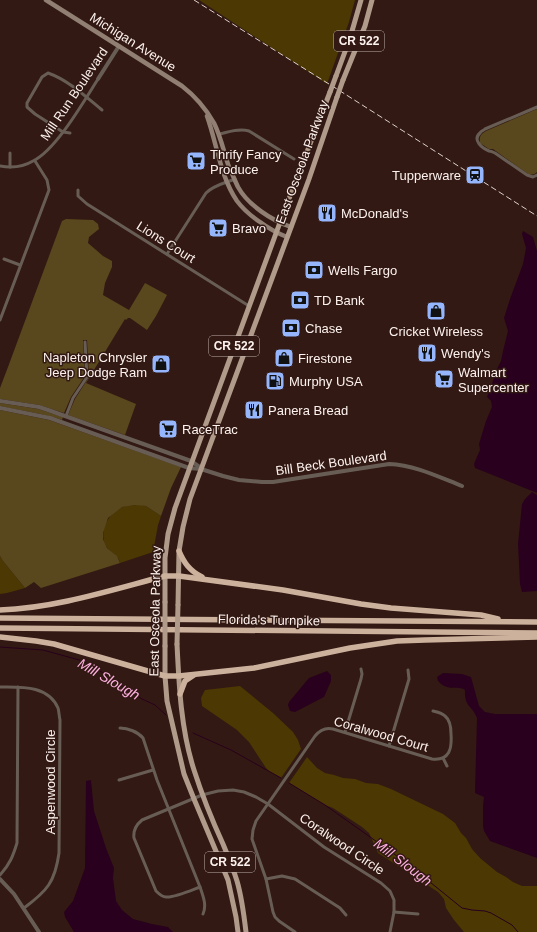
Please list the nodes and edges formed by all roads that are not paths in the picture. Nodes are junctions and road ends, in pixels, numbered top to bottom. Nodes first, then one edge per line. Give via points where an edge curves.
1 (46, 0) edge
2 (360, 0) edge
3 (372, 0) edge
4 (119, 46) junction
5 (98, 79) joint
6 (87, 97) junction
7 (203, 107) junction
8 (537, 107) edge
9 (102, 110) dead end
10 (63, 132) junction
11 (70, 133) dead end
12 (219, 134) junction
13 (212, 136) junction
14 (10, 153) dead end
15 (294, 159) dead end
16 (35, 161) junction
17 (0, 167) edge
18 (10, 167) junction
19 (537, 175) edge
20 (235, 179) junction
21 (227, 182) junction
22 (78, 190) dead end
23 (280, 223) junction
24 (291, 227) junction
25 (276, 233) junction
26 (287, 237) junction
27 (166, 254) junction
28 (4, 259) dead end
29 (20, 265) junction
30 (249, 306) junction
31 (1, 312) edge
32 (0, 320) edge
33 (85, 342) dead end
34 (0, 401) edge
35 (0, 408) edge
36 (66, 416) junction
37 (63, 422) junction
38 (191, 461) junction
39 (189, 468) junction
40 (201, 469) junction
41 (462, 486) dead end
42 (179, 551) junction
43 (165, 576) junction
44 (178, 576) junction
45 (208, 580) junction
46 (0, 610) edge
47 (0, 618) edge
48 (510, 622) junction
49 (537, 622) edge
50 (0, 628) edge
51 (537, 633) edge
52 (0, 637) edge
53 (537, 637) edge
54 (360, 669) dead end
55 (408, 670) dead end
56 (196, 674) junction
57 (165, 676) junction
58 (178, 676) junction
59 (0, 687) edge
60 (18, 687) junction
61 (180, 694) junction
62 (433, 711) dead end
63 (120, 728) dead end
64 (345, 732) junction
65 (389, 746) junction
66 (443, 758) junction
67 (447, 766) dead end
68 (153, 770) junction
69 (119, 780) dead end
70 (202, 795) junction
71 (194, 799) junction
72 (268, 804) junction
73 (168, 810) junction
74 (0, 875) edge
75 (266, 879) junction
76 (0, 880) edge
77 (200, 887) junction
78 (24, 908) junction
79 (394, 912) junction
80 (204, 914) dead end
81 (418, 914) dead end
82 (346, 915) dead end
83 (39, 932) edge
84 (238, 932) edge
85 (246, 932) edge
86 (295, 932) edge
87 (390, 932) edge

1 - 4 main road, Michigan Avenue
2 - 23 main road, East Osceola Parkway / CR 522, bridge via 350,38
3 - 24 main road, East Osceola Parkway / CR 522, bridge via 365,26
4 - 5 street, Mill Run Boulevard
4 - 7 main road, Michigan Avenue via 189,91
5 - 6 street, Mill Run Boulevard
6 - 9 street
6 - 10 street, Mill Run Boulevard
6 - 10 street via 56,76 48,73 42,77 27,103 28,107
7 - 12 main road, Michigan Avenue
7 - 13 main road, Michigan Avenue
8 - 19 street via 485,129 478,136 478,143 488,151 527,175
10 - 11 street
10 - 16 street, Mill Run Boulevard
12 - 13 street
12 - 15 street via 244,129
12 - 20 main road, Michigan Avenue
13 - 21 main road, Michigan Avenue
14 - 18 street
16 - 18 street, Mill Run Boulevard
16 - 29 street via 47,180 49,190
17 - 18 street, Mill Run Boulevard
20 - 21 street
20 - 23 main road, Michigan Avenue via 238,187 254,206
21 - 25 main road, Michigan Avenue via 237,201 246,211
21 - 27 street via 206,193
22 - 27 street, Lions Court via 78,196 86,204
23 - 24 main road, Michigan Avenue
23 - 25 main road, East Osceola Parkway / CR 522
24 - 26 main road, East Osceola Parkway / CR 522
25 - 26 main road, Michigan Avenue
25 - 30 main road, East Osceola Parkway / CR 522
26 - 40 main road, East Osceola Parkway / CR 522
27 - 30 street, Lions Court
28 - 29 street
29 - 31 street
30 - 38 main road, East Osceola Parkway / CR 522
31 - 32 street
33 - 36 street via 87,377 73,398
34 - 36 street, Bill Beck Boulevard via 39,407
35 - 37 street, Bill Beck Boulevard
36 - 37 street
36 - 38 street, Bill Beck Boulevard
37 - 39 street, Bill Beck Boulevard
38 - 39 main road, East Osceola Parkway / CR 522
38 - 40 street, Bill Beck Boulevard
39 - 40 street, Bill Beck Boulevard
39 - 43 main road, East Osceola Parkway / CR 522 via 169,528
40 - 41 street, Bill Beck Boulevard via 231,478 266,482 395,464 412,467
40 - 42 main road, East Osceola Parkway / CR 522 via 190,498
42 - 44 main road, East Osceola Parkway / CR 522
42 - 45 highway via 189,569
43 - 44 highway
43 - 46 highway via 76,600
43 - 57 main road, East Osceola Parkway / CR 522, bridge
44 - 45 highway
44 - 58 main road, East Osceola Parkway / CR 522, bridge
45 - 48 highway via 361,604 481,616
47 - 48 highway, Florida's Turnpike
48 - 49 highway, Florida's Turnpike
50 - 51 highway, Florida's Turnpike
52 - 57 highway via 54,644
53 - 56 highway via 385,643 254,668
54 - 64 street via 361,679
55 - 65 street via 409,679
56 - 58 highway
56 - 61 highway via 185,681
57 - 58 highway
57 - 71 main road, East Osceola Parkway / CR 522 via 172,724 184,774
58 - 61 main road, East Osceola Parkway / CR 522
59 - 60 street, Aspenwood Circle
60 - 74 street via 17,842 13,857
60 - 78 street, Aspenwood Circle via 42,691 58,708 60,720 57,867 47,888
61 - 70 main road, East Osceola Parkway / CR 522 via 187,742
62 - 66 street, Coralwood Court via 445,716 450,724 451,749
63 - 68 street via 129,729 143,737
64 - 65 street, Coralwood Court
64 - 72 street, Coralwood Court via 328,728 317,733
65 - 66 street, Coralwood Court via 432,759
66 - 67 street
68 - 69 street
68 - 73 street
70 - 71 street, Coralwood Circle
70 - 72 street, Coralwood Circle via 233,790 244,792
70 - 85 main road, East Osceola Parkway / CR 522 via 237,881
71 - 73 street, Coralwood Circle
71 - 84 main road, East Osceola Parkway / CR 522 via 228,880
72 - 75 street via 255,824 252,836
72 - 79 street, Coralwood Circle via 324,847 381,883 390,891 394,900
73 - 77 street
73 - 77 street, Coralwood Circle via 142,820 134,830 134,838 156,891 161,896 171,897
75 - 82 street via 282,876 295,879 340,908
75 - 86 street via 274,914 279,921
76 - 78 street
77 - 80 street via 205,905
78 - 83 street
79 - 81 street
79 - 87 street, Coralwood Circle

